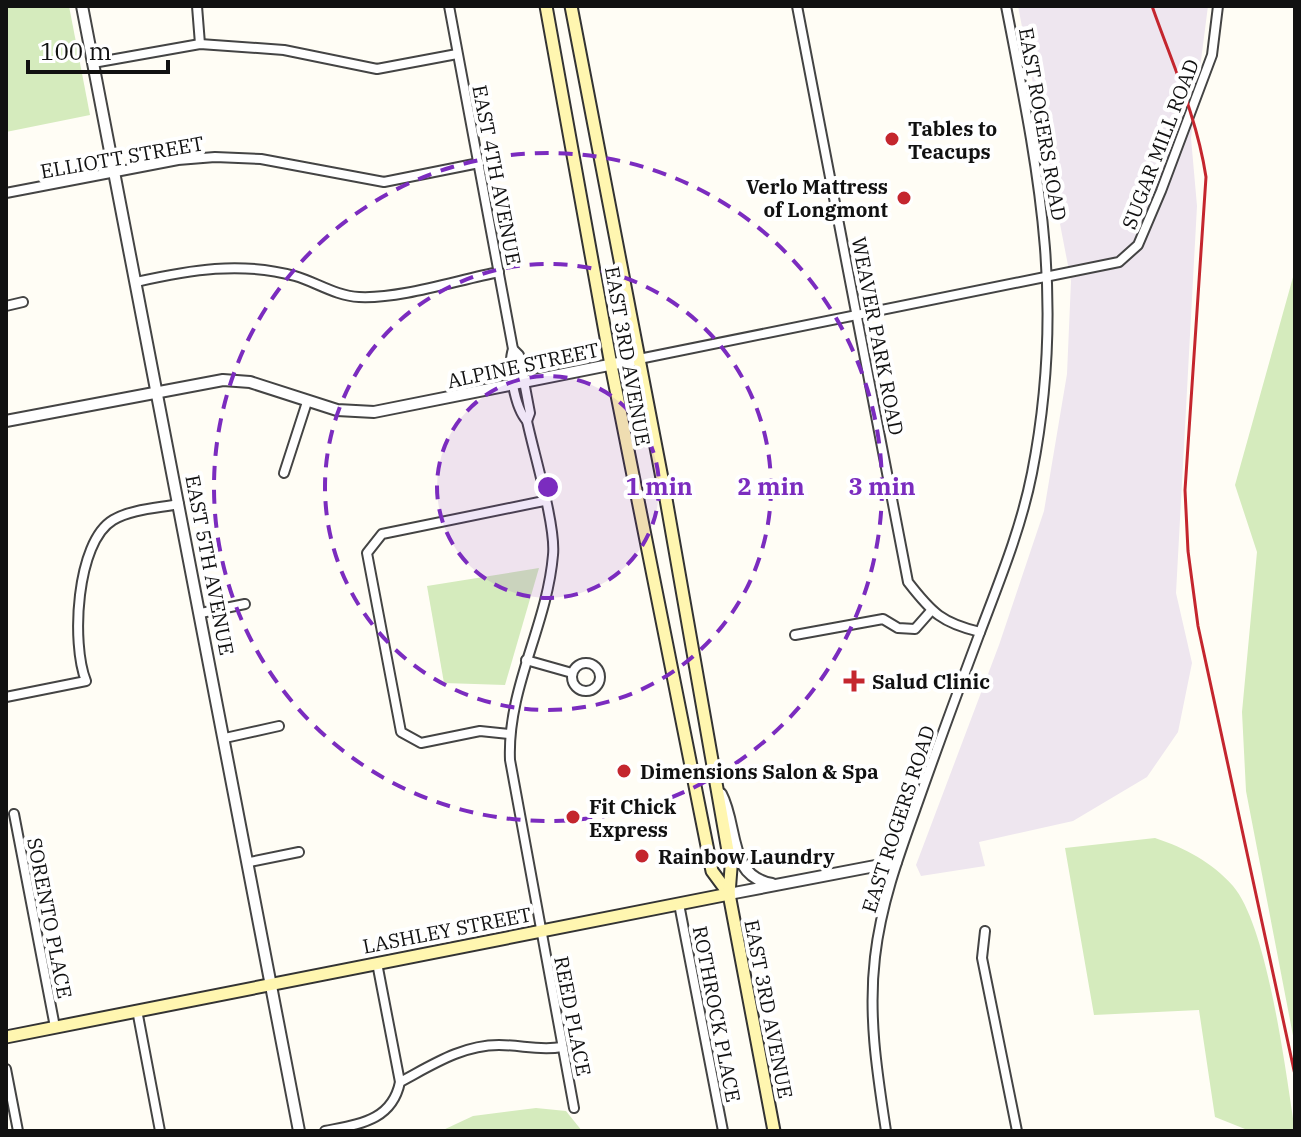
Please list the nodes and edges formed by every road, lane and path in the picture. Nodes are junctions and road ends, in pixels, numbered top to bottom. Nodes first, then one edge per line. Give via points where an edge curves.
1 (82, 6) edge
2 (197, 6) edge
3 (449, 6) edge
4 (546, 6) edge
5 (571, 6) edge
6 (797, 6) edge
7 (1006, 6) edge
8 (1218, 6) edge
9 (200, 44) junction
10 (457, 54) junction
11 (93, 63) junction
12 (479, 163) junction
13 (115, 172) junction
14 (6, 193) edge
15 (499, 272) junction
16 (1049, 278) junction
17 (136, 282) junction
18 (23, 302) dead end
19 (6, 306) edge
20 (858, 316) junction
21 (639, 359) junction
22 (611, 365) junction
23 (520, 385) junction
24 (157, 392) junction
25 (307, 402) junction
26 (6, 421) edge
27 (284, 473) dead end
28 (544, 501) junction
29 (179, 504) junction
30 (245, 604) dead end
31 (930, 612) junction
32 (201, 613) junction
33 (980, 632) junction
34 (795, 635) dead end
35 (526, 660) junction
36 (572, 673) dead end
37 (6, 697) edge
38 (279, 726) dead end
39 (509, 734) junction
40 (225, 738) junction
41 (717, 788) junction
42 (14, 814) dead end
43 (299, 852) dead end
44 (250, 862) junction
45 (896, 862) junction
46 (778, 885) junction
47 (729, 894) junction
48 (679, 904) junction
49 (540, 930) junction
50 (985, 931) dead end
51 (377, 963) junction
52 (272, 983) junction
53 (137, 1010) junction
54 (55, 1027) junction
55 (6, 1037) edge
56 (562, 1047) junction
57 (6, 1069) edge
58 (400, 1082) junction
59 (574, 1108) dead end
60 (18, 1131) edge
61 (160, 1131) edge
62 (299, 1131) edge
63 (325, 1131) edge
64 (723, 1131) edge
65 (774, 1131) edge
66 (886, 1131) edge
67 (1017, 1131) edge

1 - 11 street, EAST 5TH AVENUE
2 - 9 street
3 - 10 street, EAST 4TH AVENUE
4 - 22 main road, EAST 3RD AVENUE
5 - 21 main road, EAST 3RD AVENUE
6 - 20 street, WEAVER PARK ROAD
7 - 16 street, EAST ROGERS ROAD via 1039,178
8 - 16 street, SUGAR MILL ROAD via 1212,55 1138,245 1109,266
9 - 10 street via 284,50 377,69
9 - 11 street
10 - 12 street, EAST 4TH AVENUE
11 - 13 street, EAST 5TH AVENUE
12 - 13 street, ELLIOTT STREET via 384,182 246,158 178,160
12 - 15 street, EAST 4TH AVENUE
13 - 14 street, ELLIOTT STREET
13 - 17 street, EAST 5TH AVENUE
15 - 17 street via 376,297 344,294 296,276 249,268 201,268
15 - 23 street, EAST 4TH AVENUE via 513,349 519,355
16 - 20 street, ALPINE STREET
16 - 33 street, EAST ROGERS ROAD via 1047,374 1032,474
17 - 24 street, EAST 5TH AVENUE
18 - 19 street
20 - 21 street, ALPINE STREET
20 - 31 street, WEAVER PARK ROAD via 908,582
21 - 22 street, ALPINE STREET
21 - 41 main road, EAST 3RD AVENUE
22 - 23 street, ALPINE STREET
22 - 47 main road, EAST 3RD AVENUE via 712,871
23 - 25 street, ALPINE STREET via 374,412
23 - 28 street, EAST 4TH AVENUE via 530,413 527,421
24 - 25 street, ALPINE STREET via 236,381
24 - 26 street, ALPINE STREET
24 - 29 street, EAST 5TH AVENUE
25 - 27 street
28 - 35 street, EAST 4TH AVENUE via 553,553 551,575
28 - 39 street via 382,534 367,553 401,732 421,743 480,731
29 - 32 street, EAST 5TH AVENUE
29 - 37 street via 112,520 92,544 77,644 86,681
30 - 32 street
31 - 33 street via 954,626
31 - 34 street via 915,629 898,628 883,619
32 - 40 street, EAST 5TH AVENUE
33 - 45 street, EAST ROGERS ROAD
35 - 36 street
35 - 39 street, EAST 4TH AVENUE
38 - 40 street
39 - 49 street, EAST 4TH AVENUE
40 - 44 street, EAST 5TH AVENUE
41 - 46 street via 740,862 759,882
41 - 47 main road, EAST 3RD AVENUE via 731,868
42 - 54 street, SORENTO PLACE
43 - 44 street
44 - 52 street, EAST 5TH AVENUE
45 - 46 street, LASHLEY STREET
45 - 66 street, EAST ROGERS ROAD via 880,921 871,1002
46 - 47 street, LASHLEY STREET
47 - 48 main road, LASHLEY STREET
47 - 65 main road, EAST 3RD AVENUE
48 - 49 main road, LASHLEY STREET
48 - 64 street, ROTHROCK PLACE
49 - 51 main road, LASHLEY STREET
49 - 56 street, REED PLACE
50 - 67 street via 982,958
51 - 52 main road, LASHLEY STREET
51 - 58 street
52 - 53 main road, LASHLEY STREET
52 - 62 street, EAST 5TH AVENUE
53 - 54 main road, LASHLEY STREET
53 - 61 street
54 - 55 main road, LASHLEY STREET
56 - 58 street via 538,1051 482,1046 451,1055
56 - 59 street, REED PLACE
57 - 60 street
58 - 63 street via 380,1116

